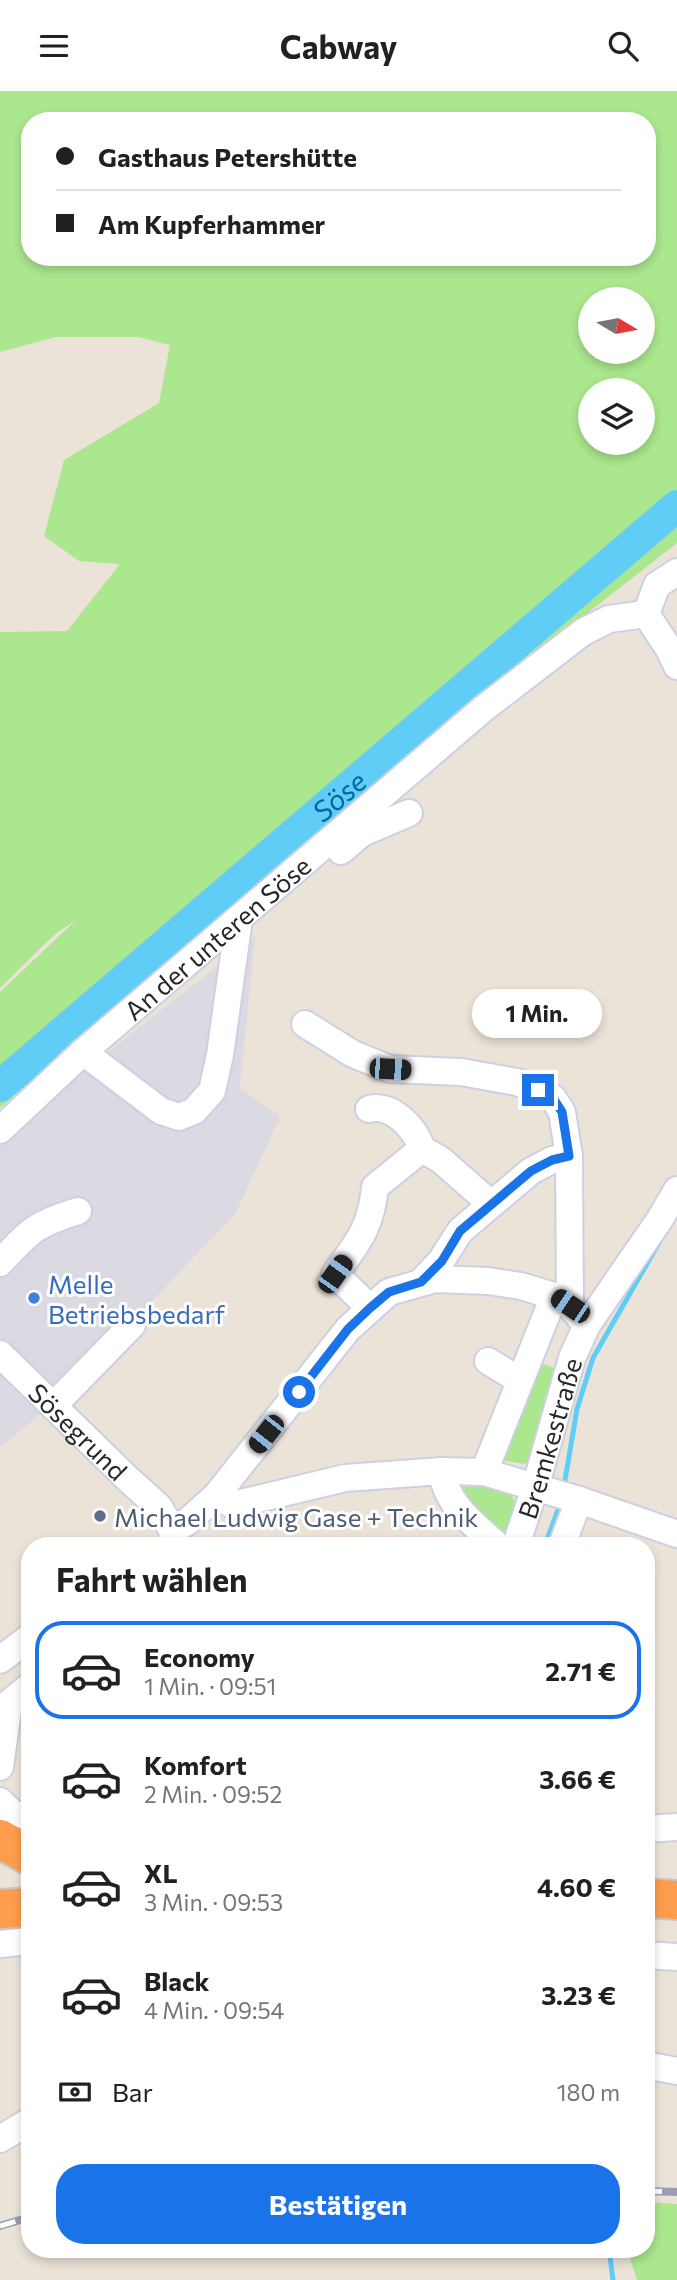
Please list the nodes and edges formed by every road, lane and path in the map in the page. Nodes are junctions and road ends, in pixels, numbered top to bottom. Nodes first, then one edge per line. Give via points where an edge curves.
1 (677, 572) edge
2 (646, 614) junction
3 (677, 666) edge
4 (409, 813) dead end
5 (308, 860) junction
6 (239, 919) junction
7 (305, 1024) dead end
8 (83, 1052) junction
9 (369, 1109) dead end
10 (0, 1130) edge
11 (422, 1149) junction
12 (569, 1156) junction
13 (677, 1190) edge
14 (491, 1204) junction
15 (78, 1211) dead end
16 (0, 1263) edge
17 (421, 1282) junction
18 (370, 1308) junction
19 (570, 1309) junction
20 (132, 1325) dead end
21 (0, 1354) edge
22 (488, 1361) dead end
23 (519, 1380) junction
24 (53, 1406) junction
25 (442, 1471) junction
26 (484, 1472) junction
27 (559, 1494) junction
28 (216, 1496) junction
29 (675, 1529) edge
30 (173, 1537) edge
31 (174, 1537) edge
32 (488, 1537) edge
33 (523, 1537) edge
34 (562, 1537) edge
35 (21, 1647) edge
36 (0, 1660) edge
37 (21, 1693) edge
38 (0, 1767) edge
39 (0, 1801) edge
40 (21, 1815) edge
41 (677, 1827) edge
42 (655, 1828) edge
43 (0, 1839) edge
44 (21, 1852) edge
45 (655, 1880) edge
46 (677, 1881) edge
47 (21, 1888) edge
48 (0, 1889) edge
49 (655, 1899) edge
50 (677, 1900) edge
51 (21, 1908) edge
52 (0, 1909) edge
53 (21, 1942) edge
54 (0, 1944) edge
55 (655, 1956) edge
56 (677, 1957) edge
57 (655, 2067) edge
58 (677, 2071) edge
59 (21, 2126) edge
60 (0, 2139) edge

1 - 2 street via 657,585
2 - 3 street
2 - 5 street, An der unteren Söse via 608,619 583,632 483,709
4 - 5 street via 362,833 318,869
5 - 6 street, An der unteren Söse
6 - 8 street, An der unteren Söse
6 - 8 street via 212,1091 194,1111 179,1117 161,1111
7 - 12 street via 353,1054 390,1069 461,1072 538,1090 553,1098 562,1112
8 - 10 street, An der unteren Söse
9 - 11 street via 378,1107 398,1116 417,1135
11 - 14 street
11 - 18 street via 375,1187 366,1230 335,1274
12 - 14 street via 531,1171
12 - 19 street
13 - 19 street, Bremkestraße via 632,1260
14 - 17 street via 460,1231 442,1261
15 - 16 street via 28,1232
17 - 18 street via 389,1292
17 - 19 street via 488,1281 521,1286
18 - 28 street via 348,1329
19 - 23 street
19 - 27 street, Bremkestraße via 572,1358
20 - 24 street
21 - 24 street, Sösegrund
22 - 23 street
23 - 26 street
24 - 30 street, Sösegrund via 159,1507
25 - 26 street
25 - 28 street via 345,1479 233,1505
25 - 32 street via 443,1484 464,1517
26 - 27 street
27 - 29 street
27 - 33 street, Bremkestraße
27 - 34 street
28 - 31 street
35 - 36 street
37 - 38 street via 9,1703
39 - 40 street via 13,1814
41 - 42 street
43 - 44 highway
45 - 46 highway
47 - 48 highway
49 - 50 highway
51 - 52 highway
53 - 54 street
55 - 56 street
57 - 58 street
59 - 60 street

